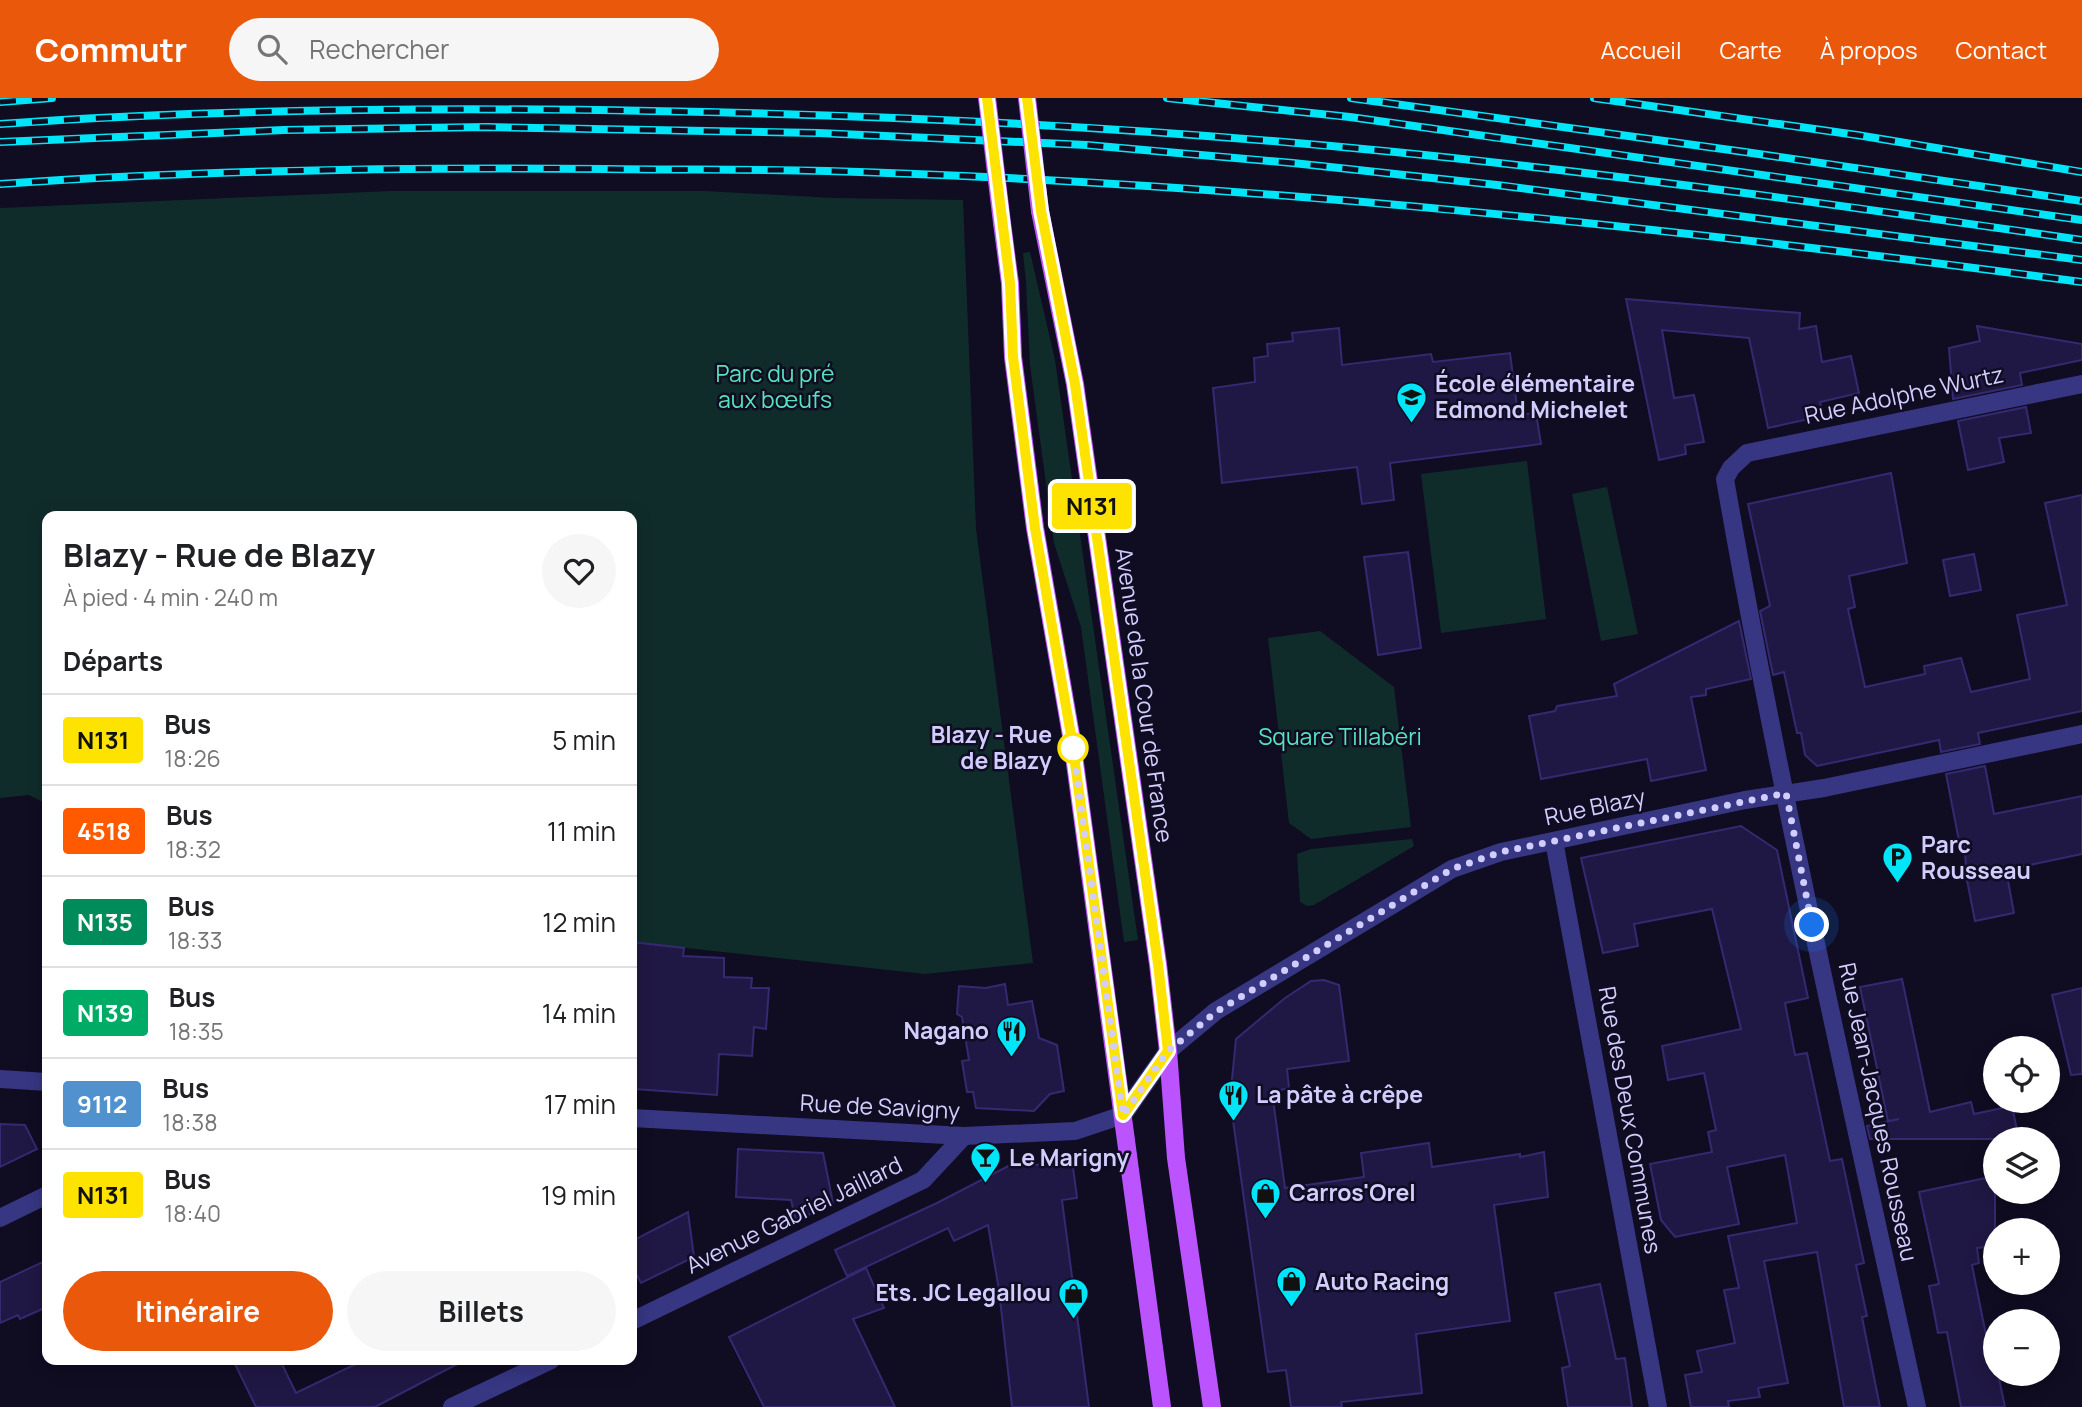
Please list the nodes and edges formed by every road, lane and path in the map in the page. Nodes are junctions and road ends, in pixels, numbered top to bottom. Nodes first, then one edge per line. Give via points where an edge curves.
1 (987, 98) edge
2 (1027, 98) edge
3 (2082, 384) edge
4 (1738, 460) joint
5 (2082, 734) edge
6 (1786, 793) junction
7 (1554, 841) junction
8 (1168, 1051) junction
9 (0, 1079) edge
10 (42, 1082) edge
11 (1123, 1115) junction
12 (637, 1118) edge
13 (964, 1136) junction
14 (42, 1197) edge
15 (0, 1218) edge
16 (637, 1319) edge
17 (540, 1365) edge
18 (452, 1407) edge
19 (1162, 1407) edge
20 (1212, 1407) edge
21 (1658, 1407) edge
22 (1917, 1407) edge

1 - 11 main road, bridge via 1035,528 1072,741
2 - 8 main road, Avenue de la Cour de France, bridge via 1041,211 1075,384
3 - 4 street, Rue Adolphe Wurtz via 1786,444 1747,453
4 - 6 street, Rue Jean-Jacques Rousseau via 1725,479
5 - 6 street, Rue Blazy
6 - 7 street, Rue Blazy
6 - 22 street, Rue Jean-Jacques Rousseau
7 - 8 street, Rue Blazy via 1452,869 1216,1012
7 - 21 street, Rue des Deux Communes
8 - 11 street
8 - 20 main road, Avenue de la Cour de France via 1176,1158
9 - 10 street
11 - 13 street, Rue de Savigny via 1075,1131
11 - 19 main road
12 - 13 street, Rue de Savigny
13 - 16 street, Avenue Gabriel Jaillard via 923,1180
14 - 15 street
17 - 18 street

